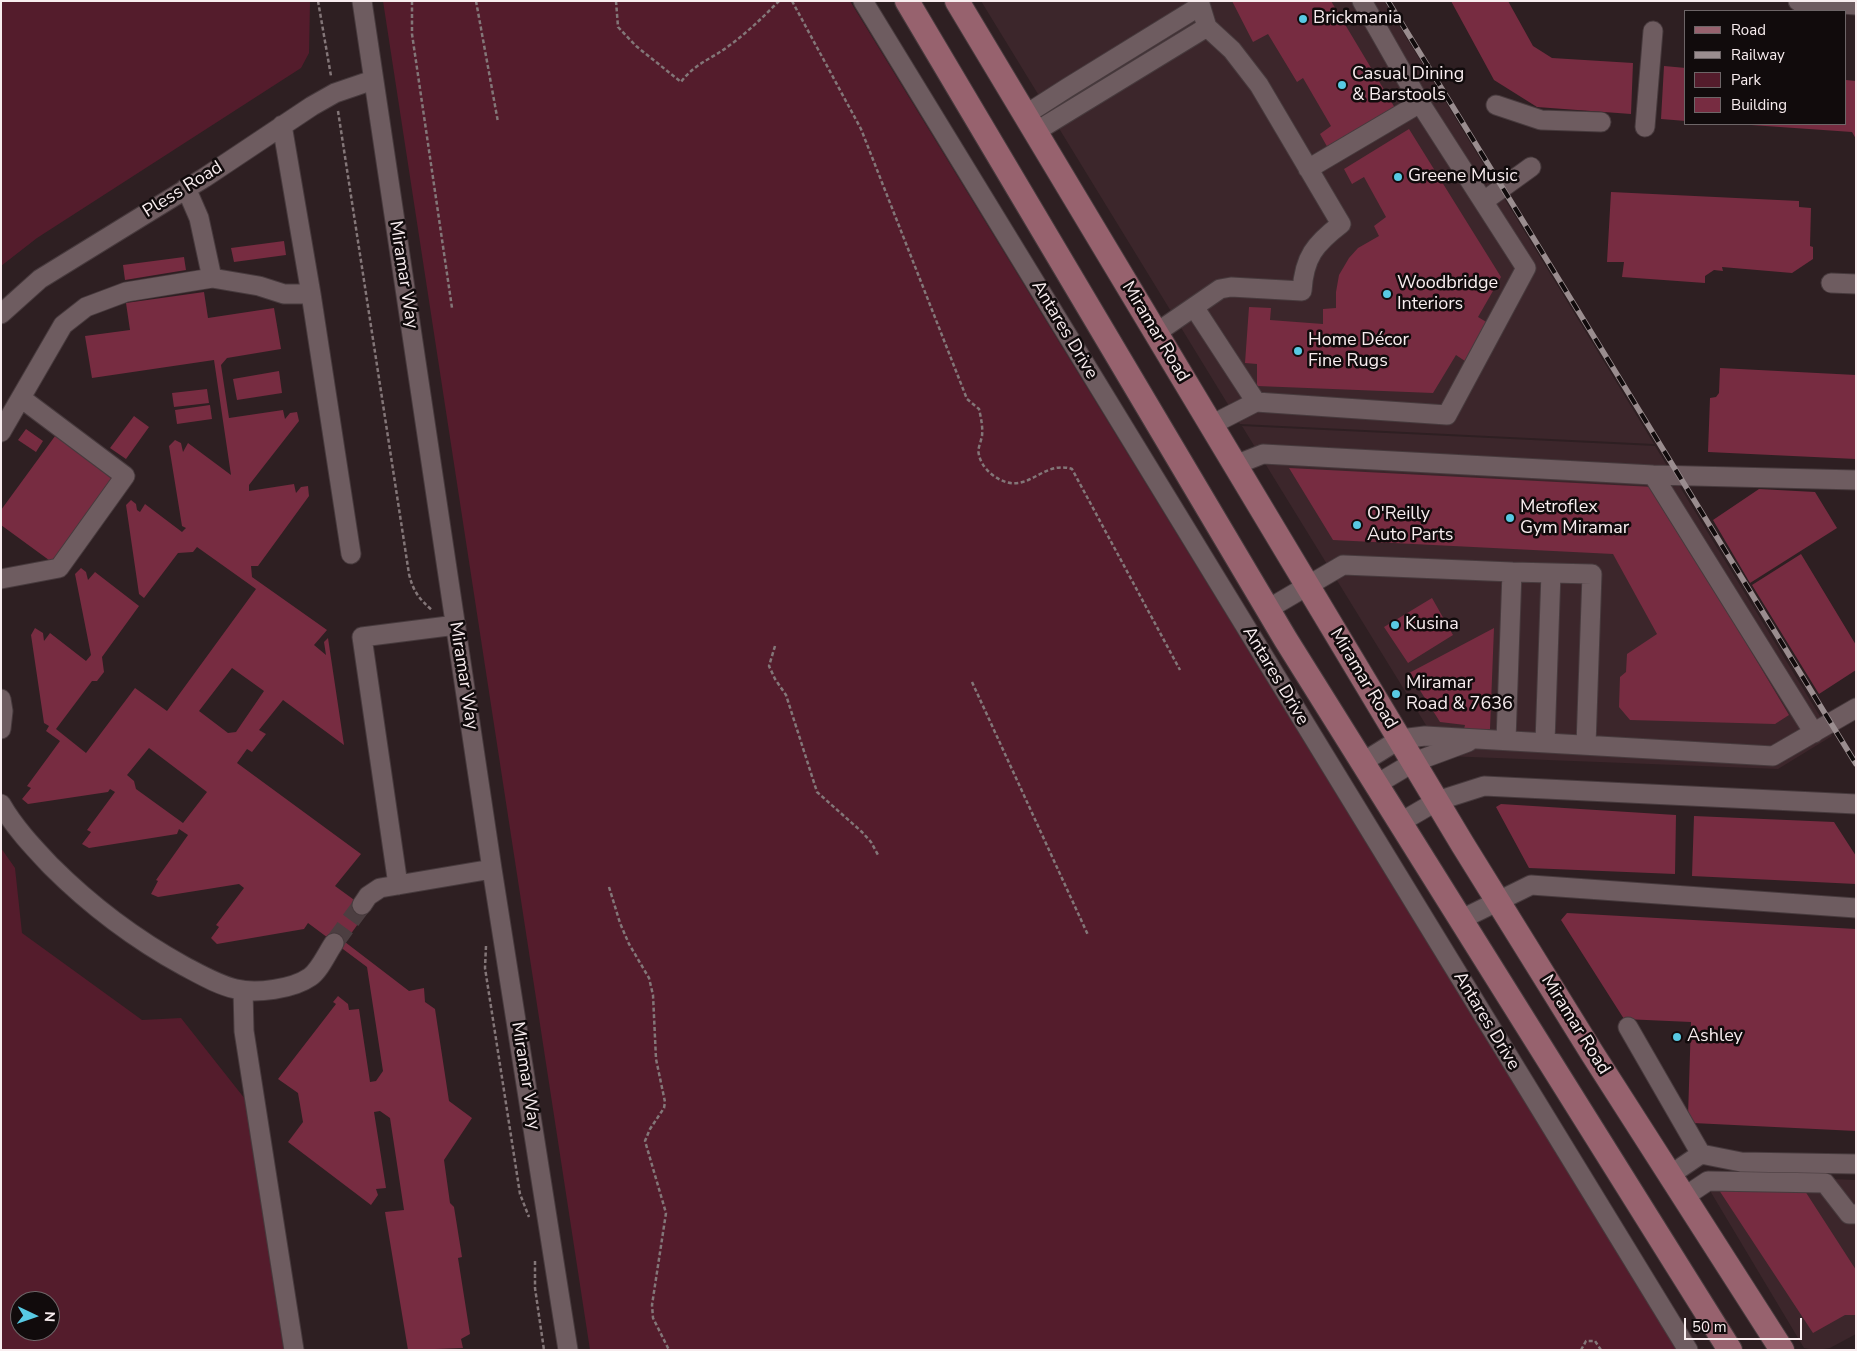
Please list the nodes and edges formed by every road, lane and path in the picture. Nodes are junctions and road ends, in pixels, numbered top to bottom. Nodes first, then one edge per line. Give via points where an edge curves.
1 (318, 1) edge
2 (362, 1) edge
3 (412, 1) edge
4 (476, 1) edge
5 (616, 1) edge
6 (779, 1) edge
7 (792, 1) edge
8 (864, 1) edge
9 (907, 1) edge
10 (957, 1) edge
11 (1362, 1) edge
12 (1798, 1) edge
13 (1199, 4) edge
14 (1856, 5) edge
15 (1207, 27) junction
16 (1653, 31) dead end
17 (373, 80) junction
18 (335, 93) junction
19 (1420, 103) junction
20 (1496, 106) dead end
21 (498, 122) dead end
22 (1601, 122) dead end
23 (1030, 124) junction
24 (282, 125) junction
25 (1645, 127) dead end
26 (1531, 167) dead end
27 (1308, 169) junction
28 (186, 188) junction
29 (1484, 201) junction
30 (212, 278) junction
31 (1831, 283) dead end
32 (1856, 284) edge
33 (311, 294) junction
34 (1194, 307) junction
35 (452, 308) dead end
36 (1, 314) edge
37 (1156, 333) junction
38 (21, 398) junction
39 (1256, 402) junction
40 (1211, 425) junction
41 (1, 432) edge
42 (1235, 465) junction
43 (1653, 475) junction
44 (1856, 480) edge
45 (351, 554) dead end
46 (1512, 572) junction
47 (1551, 573) junction
48 (1, 579) edge
49 (1307, 585) junction
50 (1268, 609) junction
51 (448, 626) junction
52 (775, 646) dead end
53 (1180, 670) dead end
54 (972, 682) dead end
55 (1, 699) edge
56 (1856, 708) edge
57 (1, 728) edge
58 (1814, 733) junction
59 (1400, 739) junction
60 (1474, 740) junction
61 (1506, 740) junction
62 (1545, 742) junction
63 (1586, 745) junction
64 (1363, 762) junction
65 (1414, 762) junction
66 (1377, 784) junction
67 (1437, 801) junction
68 (1, 804) edge
69 (1856, 804) edge
70 (1401, 822) junction
71 (878, 855) dead end
72 (492, 869) junction
73 (398, 885) junction
74 (609, 887) dead end
75 (1498, 901) junction
76 (362, 905) tunnel mouth
77 (1856, 908) edge
78 (1462, 919) junction
79 (1088, 935) dead end
80 (486, 941) dead end
81 (334, 943) tunnel mouth
82 (243, 990) junction
83 (1628, 1027) dead end
84 (1702, 1154) junction
85 (1856, 1164) edge
86 (1670, 1175) junction
87 (1684, 1197) junction
88 (1853, 1214) edge
89 (529, 1219) dead end
90 (535, 1254) dead end
91 (294, 1350) edge
92 (544, 1350) edge
93 (568, 1350) edge
94 (669, 1350) edge
95 (1581, 1350) edge
96 (1601, 1350) edge
97 (1688, 1350) edge
98 (1730, 1350) edge
99 (1782, 1350) edge

1 - 18 path
2 - 17 street, Miramar Way
3 - 35 path via 412,34
4 - 21 path
5 - 6 path via 618,27 681,82 690,69 728,47
7 - 53 path via 862,129 967,399 979,410 982,434 978,454 986,470 1004,483 1021,484 1052,468 1072,469
8 - 97 street, Antares Drive
9 - 50 main road
10 - 23 main road, Miramar Road
11 - 19 street
12 - 14 street
13 - 15 street
13 - 23 street via 1067,88
15 - 23 street
15 - 27 street via 1232,50 1259,85
16 - 25 street
17 - 18 street, Pless Road
17 - 51 street, Miramar Way
18 - 24 street, Pless Road
18 - 51 path via 412,589
19 - 27 street
19 - 29 street
20 - 22 street via 1541,120
23 - 37 main road, Miramar Road
24 - 28 street, Pless Road
24 - 33 street
26 - 29 street
27 - 34 street via 1341,224 1312,252 1304,269 1302,291 1231,286 1220,289
28 - 30 street via 199,218
28 - 36 street, Pless Road via 40,279
29 - 39 street via 1526,268 1447,415
30 - 33 street via 284,294
30 - 38 street via 126,292 86,307 63,325
31 - 32 street
33 - 45 street
34 - 37 street
34 - 39 street
37 - 40 main road, Miramar Road
38 - 41 street
38 - 48 street via 125,476 58,568
39 - 40 street
40 - 42 main road, Miramar Road
42 - 43 street via 1263,454
42 - 49 main road, Miramar Road
43 - 44 street
43 - 58 street
46 - 47 street
46 - 49 street via 1343,565
46 - 61 street
47 - 62 street
47 - 63 street via 1592,574
49 - 50 street
49 - 59 main road, Miramar Road
50 - 64 main road
51 - 72 street, Miramar Way
51 - 73 street via 362,637
52 - 71 path via 769,666 786,695 817,792 862,832
54 - 79 path
55 - 57 street
56 - 58 street
58 - 63 street via 1773,756
59 - 60 street via 1425,736
59 - 64 street
59 - 65 main road, Miramar Road
60 - 61 street
60 - 65 street
61 - 62 street
62 - 63 street
64 - 66 main road
65 - 66 street
65 - 67 main road, Miramar Road
66 - 70 main road
67 - 69 street via 1484,786
67 - 70 street
67 - 75 main road, Miramar Road
68 - 82 street via 41,856 108,919 203,976
70 - 78 main road
72 - 73 street
72 - 93 street, Miramar Way
73 - 76 street via 380,888
74 - 94 path via 623,930 654,994 656,1060 665,1102 644,1141 666,1213 652,1305 653,1318
75 - 77 street via 1531,885
75 - 78 street
75 - 86 main road, Miramar Road
78 - 98 main road
80 - 89 path via 486,968 520,1194
81 - 82 street via 312,976 301,982
82 - 91 street via 244,1031
83 - 84 street
84 - 85 street via 1741,1162
84 - 86 street
86 - 87 main road, Miramar Road
87 - 88 street via 1708,1181 1825,1183
87 - 99 main road, Miramar Road
90 - 92 path via 535,1288
95 - 96 path via 1586,1341 1595,1341

